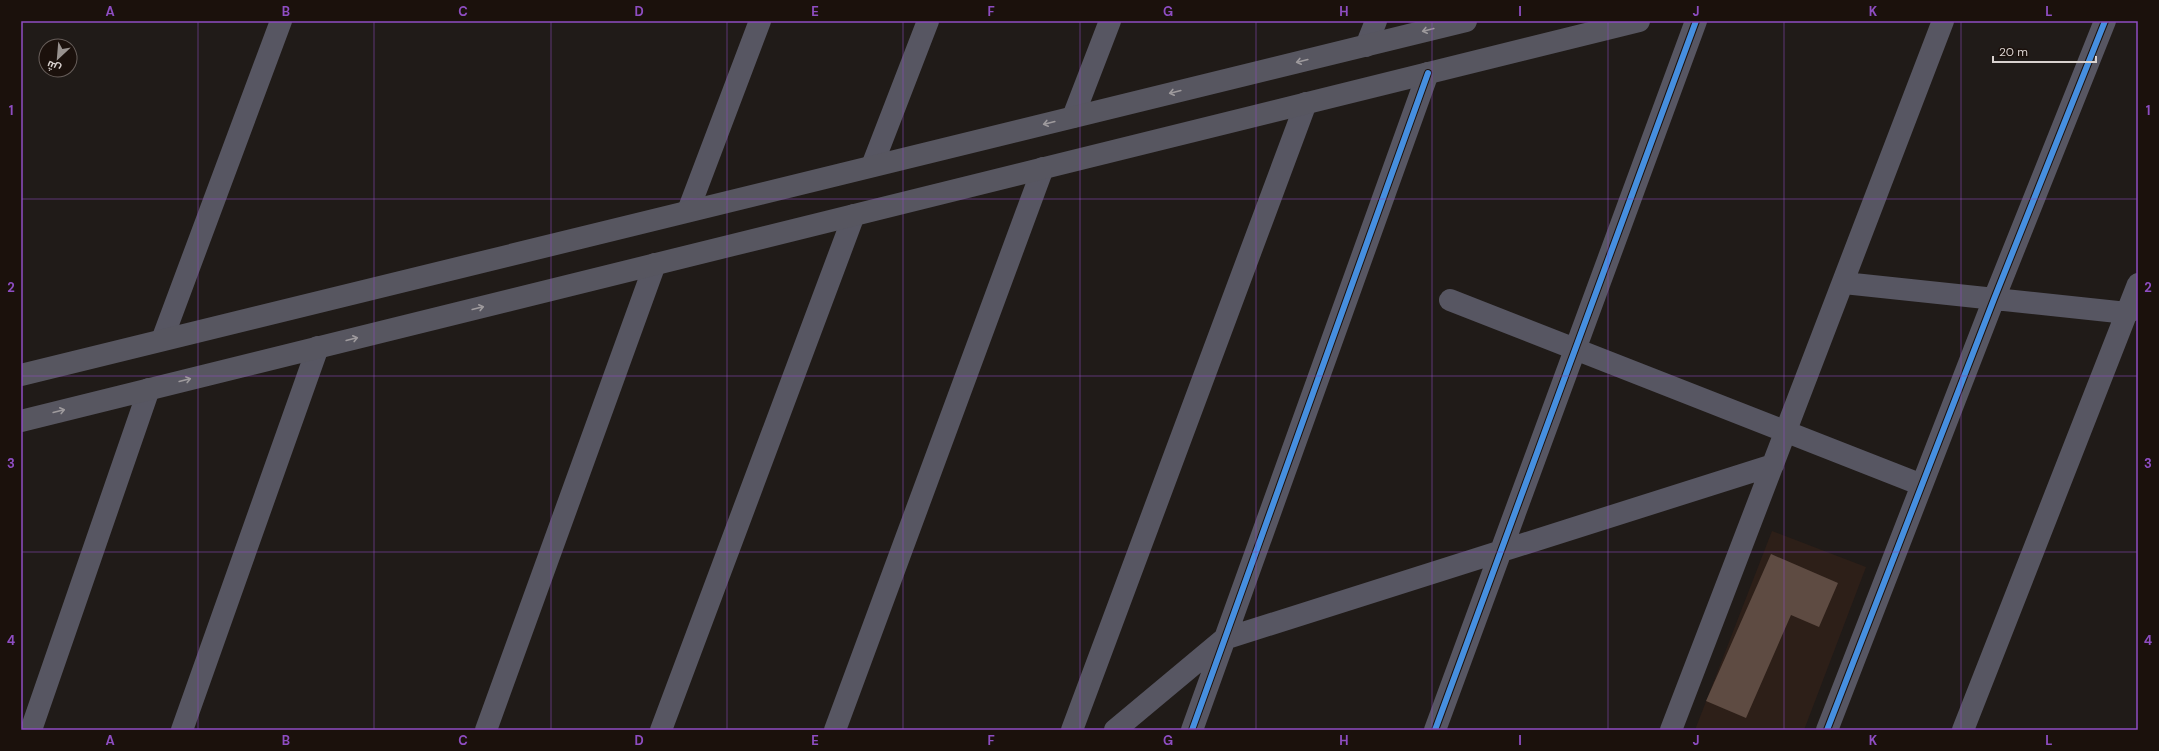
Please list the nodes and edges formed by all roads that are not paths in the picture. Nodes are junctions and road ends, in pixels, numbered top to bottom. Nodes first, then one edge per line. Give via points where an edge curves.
1 (281, 21) edge
2 (760, 21) edge
3 (928, 21) edge
4 (1110, 21) edge
5 (1376, 21) edge
6 (1466, 21) edge
7 (1639, 21) edge
8 (1696, 21) edge
9 (1943, 21) edge
10 (2105, 21) edge
11 (1366, 46) junction
12 (1428, 73) junction
13 (1306, 103) junction
14 (1073, 117) junction
15 (872, 166) junction
16 (1043, 168) junction
17 (688, 211) junction
18 (854, 215) junction
19 (655, 264) junction
20 (1844, 283) junction
21 (2138, 284) edge
22 (1994, 299) junction
23 (1450, 300) dead end
24 (2132, 310) edge
25 (162, 340) junction
26 (318, 347) junction
27 (1575, 349) junction
28 (21, 375) edge
29 (149, 389) junction
30 (21, 421) edge
31 (1786, 431) junction
32 (1773, 465) junction
33 (1922, 485) junction
34 (1501, 550) junction
35 (1224, 639) junction
36 (31, 730) edge
37 (182, 730) edge
38 (486, 730) edge
39 (661, 730) edge
40 (835, 730) edge
41 (1072, 730) edge
42 (1115, 730) edge
43 (1192, 730) edge
44 (1435, 730) edge
45 (1671, 730) edge
46 (1827, 730) edge
47 (1963, 730) edge

1 - 25 street
2 - 17 street
3 - 15 street
4 - 14 street
5 - 11 street
6 -> 11 main road
7 - 12 main road
8 - 27 street
9 - 20 street
10 - 22 street
11 -> 14 main road
12 - 13 main road
12 - 35 street
13 - 16 main road
13 - 41 street
14 -> 15 main road
15 - 17 main road
16 - 18 main road
16 - 40 street
17 - 25 main road
18 - 19 main road
18 - 39 street
26 -> 19 main road
19 - 38 street
20 - 22 street
20 - 31 street
21 - 24 street
22 - 24 street
22 - 33 street
23 - 27 street
24 - 47 street
25 - 28 main road
29 -> 26 main road
26 - 37 street
27 - 31 street
27 - 34 street
30 -> 29 main road
29 - 36 street
31 - 32 street
31 - 33 street
32 - 34 street
32 - 45 street
33 - 46 street
34 - 35 street
34 - 44 street
35 - 42 street
35 - 43 street

